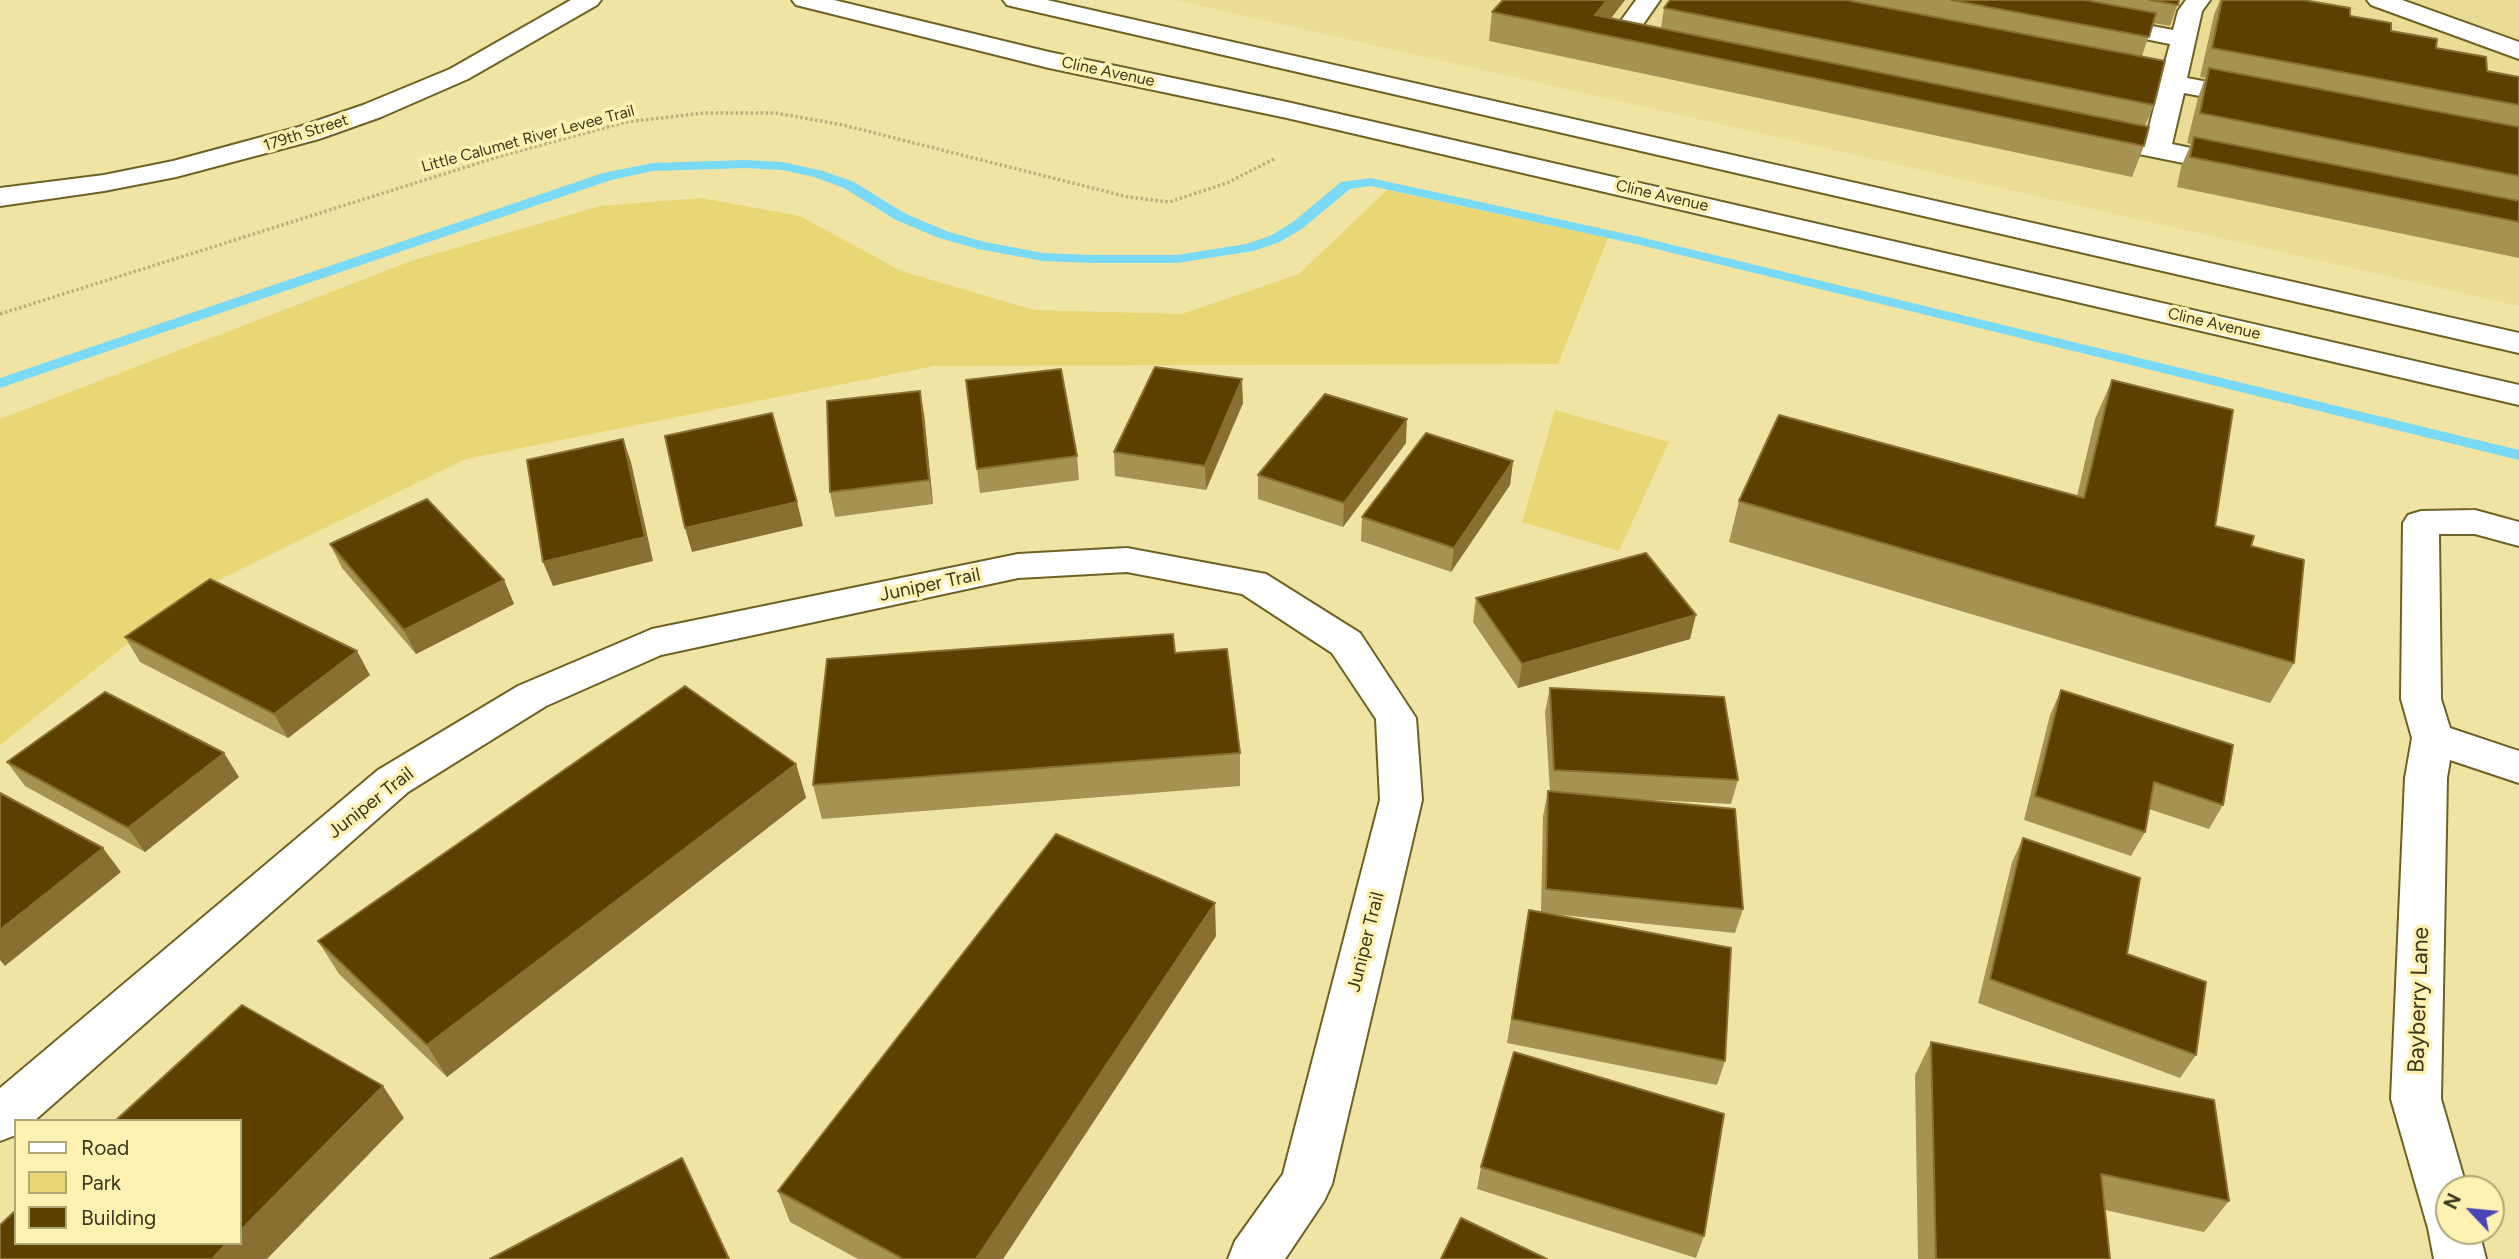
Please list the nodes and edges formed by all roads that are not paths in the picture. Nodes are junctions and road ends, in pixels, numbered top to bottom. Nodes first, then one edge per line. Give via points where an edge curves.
1 (589, 0) edge
2 (804, 0) edge
3 (1016, 0) edge
4 (1648, 0) edge
5 (2198, 0) edge
6 (2379, 0) edge
7 (2077, 19) edge
8 (2183, 39) junction
9 (1673, 51) edge
10 (2519, 51) edge
11 (2091, 67) edge
12 (2172, 83) junction
13 (2279, 103) edge
14 (2063, 130) edge
15 (2157, 150) junction
16 (2264, 172) edge
17 (0, 197) edge
18 (2519, 343) edge
19 (2519, 395) edge
20 (2519, 534) edge
21 (2429, 758) junction
22 (2519, 767) edge
23 (0, 1119) edge
24 (2437, 1175) edge
25 (1254, 1259) edge

1 - 17 main road, 179th Street via 459,74 309,133 152,174
2 - 19 main road, Cline Avenue
3 - 18 main road
4 - 9 main road via 1619,40
5 - 8 main road via 2190,10
6 - 10 main road
7 - 8 main road
8 - 12 main road
11 - 12 main road
12 - 13 main road
12 - 15 main road
14 - 15 main road
15 - 16 main road
20 - 21 main road, Bayberry Lane via 2475,522 2421,523 2421,699
21 - 22 main road
21 - 24 main road, Bayberry Lane via 2416,1099
23 - 25 main road, Juniper Trail via 393,780 532,696 652,643 1018,566 1127,560 1253,583 1346,643 1396,718 1401,800 1306,1184

